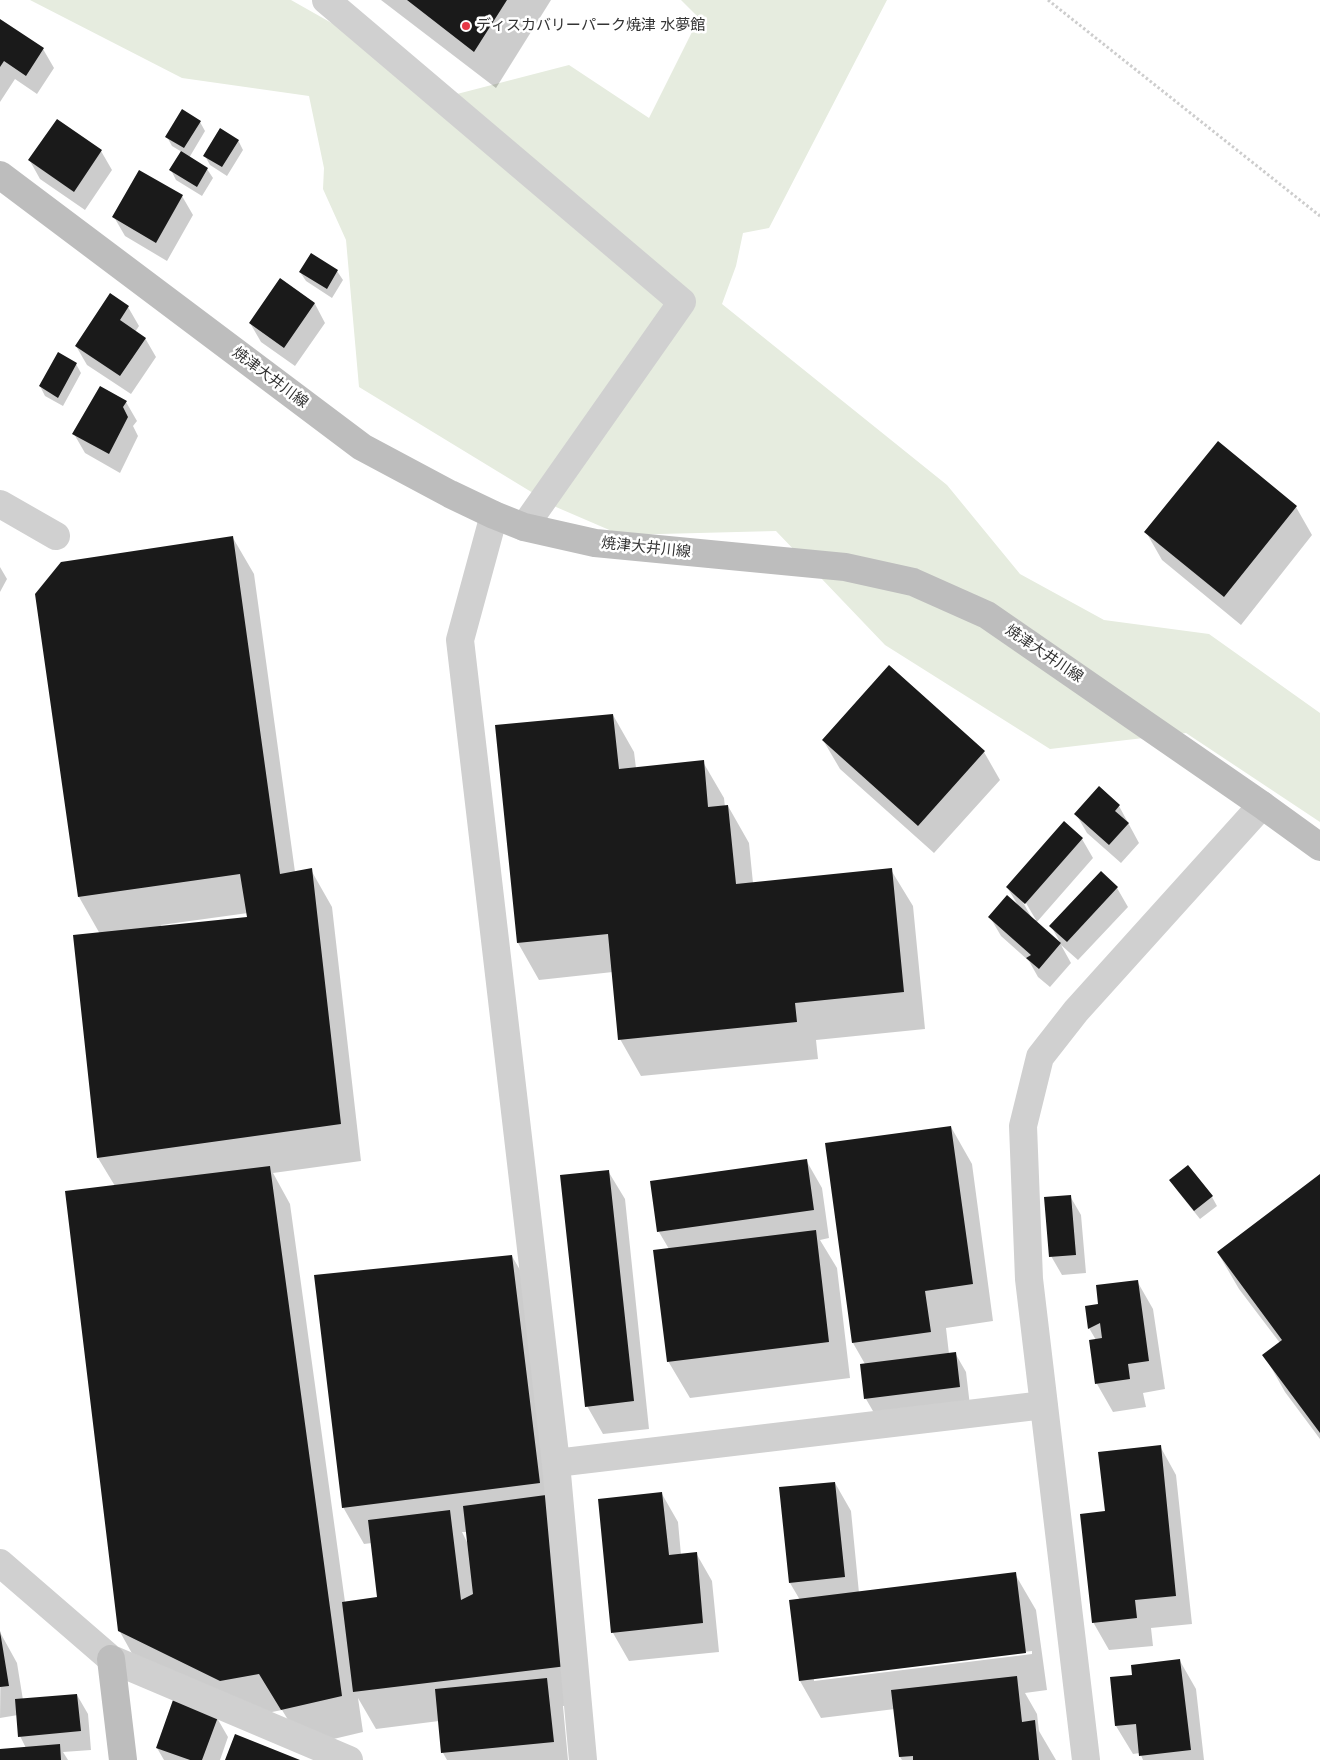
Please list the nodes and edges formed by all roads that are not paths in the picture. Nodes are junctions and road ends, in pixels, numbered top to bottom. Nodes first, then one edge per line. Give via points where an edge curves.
1 (326, 0) edge
2 (0, 175) edge
3 (0, 504) edge
4 (494, 515) junction
5 (524, 527) junction
6 (56, 536) dead end
7 (1262, 805) junction
8 (1320, 847) edge
9 (1044, 1404) junction
10 (556, 1463) junction
11 (0, 1563) edge
12 (111, 1659) junction
13 (123, 1760) edge
14 (349, 1760) edge
15 (583, 1760) edge
16 (1086, 1760) edge

1 - 5 street via 682,302
2 - 4 main road, 焼津大井川線 via 362,447
3 - 6 street
4 - 5 main road, 焼津大井川線
4 - 10 street via 460,640
5 - 7 main road, 焼津大井川線 via 595,543 846,568 913,582 987,615
7 - 8 main road, 焼津大井川線
7 - 9 street via 1076,1011 1040,1057 1023,1126 1029,1279
9 - 10 street
9 - 16 street
10 - 15 street
11 - 12 street
12 - 13 main road
12 - 14 street

